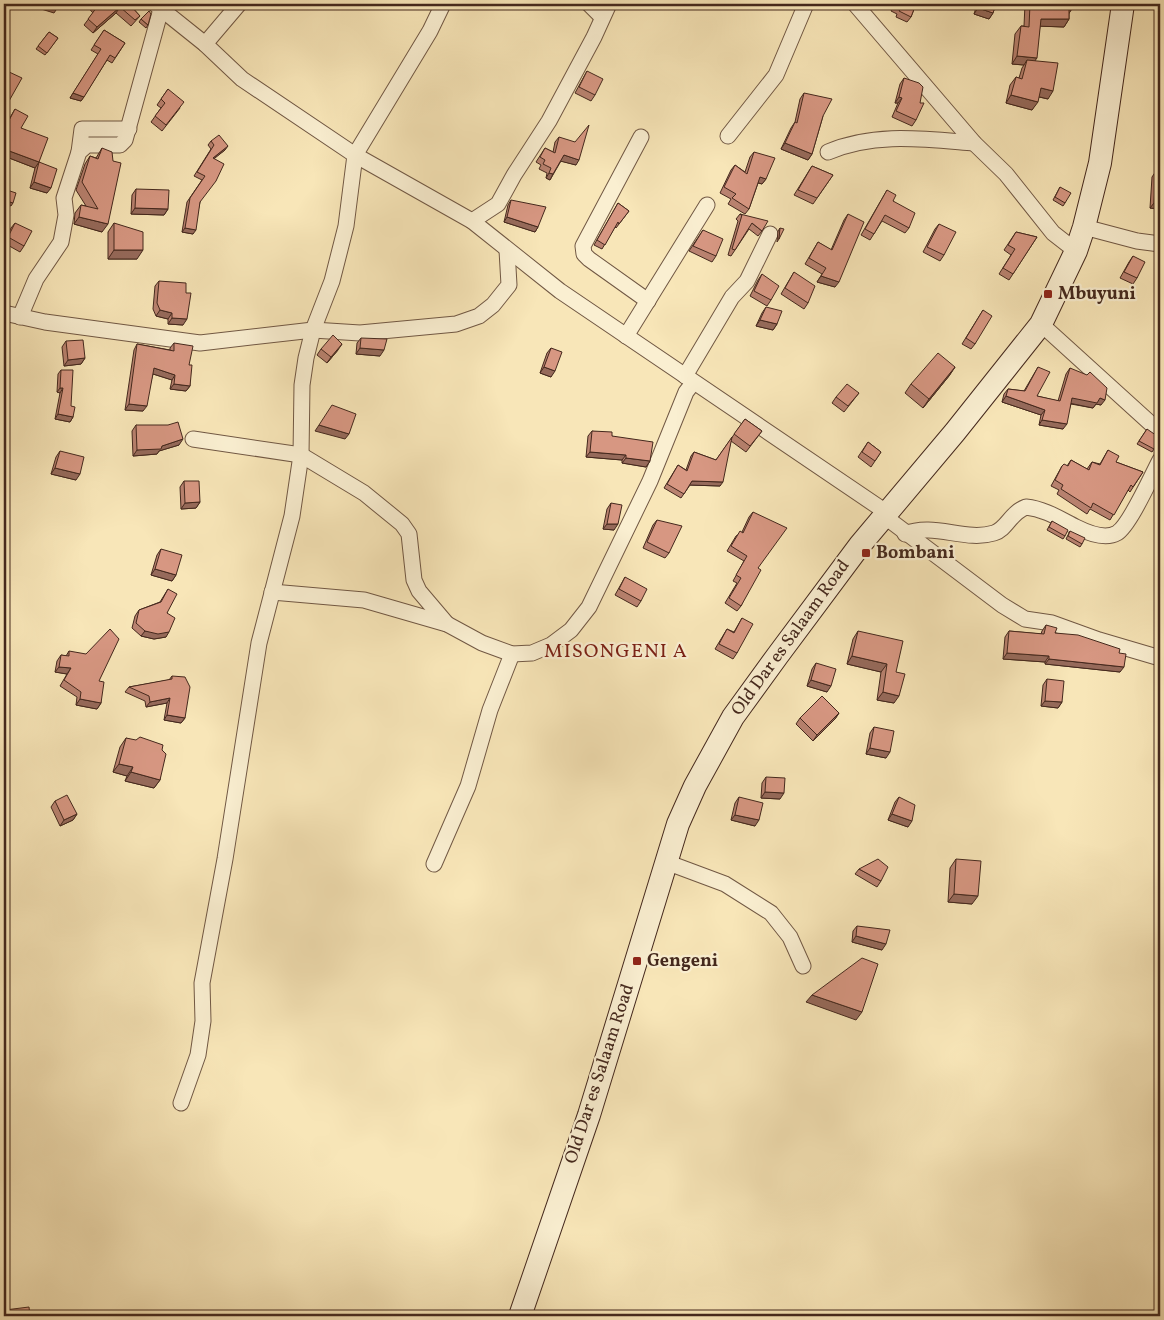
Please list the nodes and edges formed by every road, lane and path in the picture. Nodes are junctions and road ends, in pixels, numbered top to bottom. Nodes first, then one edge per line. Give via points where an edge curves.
1 (239, 4) edge
2 (443, 4) edge
3 (589, 4) edge
4 (806, 4) edge
5 (855, 4) edge
6 (1123, 4) edge
7 (158, 6) edge
8 (605, 10) edge
9 (205, 44) junction
10 (728, 136) dead end
11 (641, 137) dead end
12 (974, 143) junction
13 (828, 152) dead end
14 (355, 154) junction
15 (707, 205) dead end
16 (472, 221) junction
17 (1084, 228) junction
18 (770, 234) dead end
19 (1160, 244) edge
20 (507, 250) junction
21 (1076, 251) junction
22 (648, 301) junction
23 (4, 313) edge
24 (20, 317) junction
25 (1040, 324) junction
26 (313, 330) junction
27 (626, 336) junction
28 (689, 380) junction
29 (1160, 432) edge
30 (193, 439) dead end
31 (301, 455) junction
32 (1160, 460) edge
33 (885, 514) junction
34 (905, 534) junction
35 (272, 592) junction
36 (447, 624) junction
37 (512, 654) junction
38 (1160, 658) edge
39 (666, 862) junction
40 (434, 864) dead end
41 (803, 966) dead end
42 (181, 1104) dead end
43 (520, 1316) edge

1 - 9 street
2 - 14 street
3 - 8 street
4 - 10 street via 776,75
5 - 12 street
6 - 17 street, Old Dar es Salaam Road via 1100,163
7 - 9 street
7 - 24 street via 129,128 120,145 87,145 80,152 64,198 66,215 61,242 36,279
8 - 16 street via 549,121 498,204
9 - 14 street via 242,79
11 - 22 street via 582,246 589,260
12 - 13 street via 880,139 865,140
12 - 21 street via 1006,174 1053,233
14 - 16 street
14 - 26 street via 341,244 332,281
15 - 22 street
16 - 20 street
17 - 19 street
17 - 21 street, Old Dar es Salaam Road
18 - 28 street via 747,281 732,297
20 - 26 street via 509,285 493,306 479,316 456,324 360,333
20 - 27 street
21 - 25 street, Old Dar es Salaam Road
22 - 27 street
23 - 24 street
24 - 26 street via 200,343
25 - 29 street
25 - 33 street, Old Dar es Salaam Road via 961,425
26 - 31 street via 302,385
27 - 28 street
28 - 33 street
28 - 37 street via 650,481 589,607 571,630 550,645 532,654
30 - 31 street
31 - 35 street via 292,516
31 - 36 street via 364,493 402,524 408,534 414,580 419,591
32 - 34 street via 1118,533 1105,536 1085,532 1044,510 1026,507 1013,514 994,533 917,529
33 - 34 street
33 - 39 street, Old Dar es Salaam Road via 733,717 694,786
34 - 38 street via 1002,606 1025,619 1052,623
35 - 36 street via 364,600
35 - 42 street via 258,643 227,850 202,983 203,1020 198,1055
36 - 37 street via 482,643
37 - 40 street via 490,710 468,786
39 - 41 street via 725,884 771,912 790,937
39 - 43 street, Old Dar es Salaam Road via 589,1115

